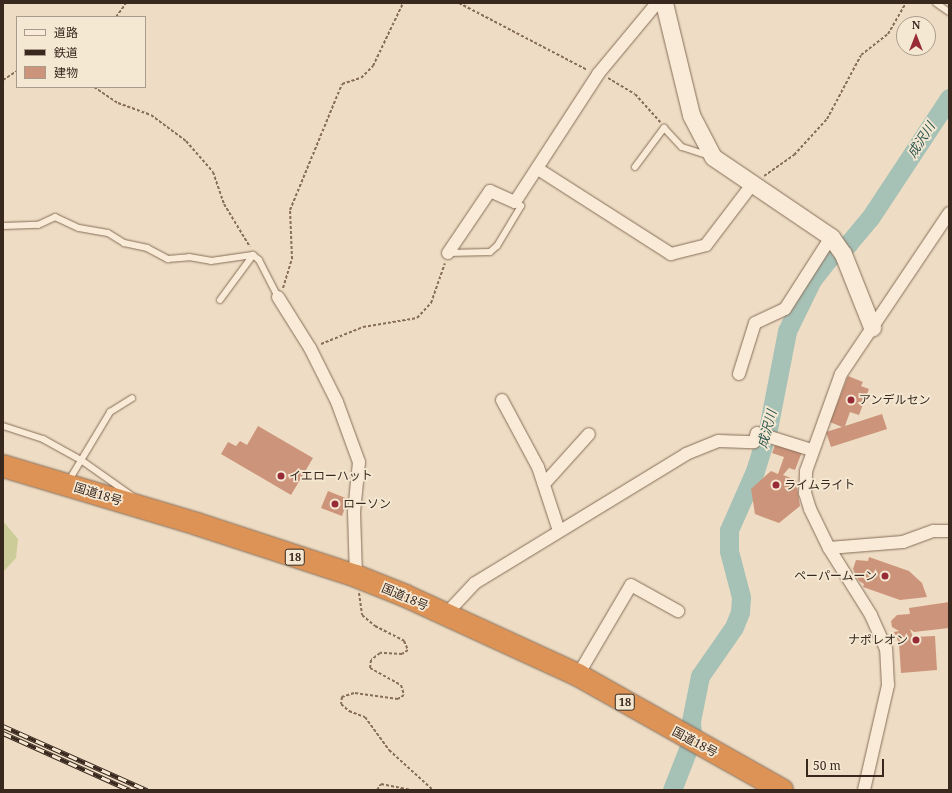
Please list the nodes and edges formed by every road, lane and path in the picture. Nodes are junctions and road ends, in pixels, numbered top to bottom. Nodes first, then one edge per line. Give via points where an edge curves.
1 (126, 3) edge
2 (403, 3) edge
3 (459, 3) edge
4 (657, 3) edge
5 (664, 3) edge
6 (906, 3) edge
7 (936, 3) edge
8 (949, 12) edge
9 (117, 16) edge
10 (16, 72) edge
11 (598, 74) junction
12 (3, 80) edge
13 (96, 88) edge
14 (664, 128) junction
15 (713, 157) junction
16 (635, 167) dead end
17 (538, 169) junction
18 (754, 182) junction
19 (515, 202) junction
20 (949, 213) edge
21 (3, 226) edge
22 (836, 245) junction
23 (448, 254) junction
24 (253, 255) junction
25 (278, 297) junction
26 (220, 300) dead end
27 (872, 326) junction
28 (310, 348) junction
29 (739, 374) dead end
30 (132, 398) dead end
31 (502, 400) dead end
32 (3, 426) edge
33 (589, 434) dead end
34 (812, 450) junction
35 (81, 460) junction
36 (3, 466) edge
37 (544, 484) junction
38 (66, 485) junction
39 (153, 511) junction
40 (559, 531) junction
41 (949, 531) edge
42 (829, 548) junction
43 (356, 576) junction
44 (678, 611) dead end
45 (446, 614) junction
46 (578, 675) junction
47 (378, 790) edge
48 (411, 790) edge
49 (433, 790) edge
50 (782, 790) edge
51 (864, 790) edge

1 - 9 path
2 - 25 path via 373,66 361,78 342,84 290,210 292,259 288,277
3 - 11 path via 537,41 562,59
4 - 11 street
5 - 15 street via 691,115
6 - 18 path via 888,34 861,55 827,119 794,155
7 - 8 lane
10 - 12 path
11 - 14 path via 614,79 635,94
11 - 17 street
13 - 24 path via 118,103 151,115 199,155 213,172 224,204
14 - 15 lane via 682,147 698,155
14 - 16 lane
15 - 18 street
17 - 18 street via 671,254 706,245
17 - 19 street
18 - 22 street
19 - 23 street via 490,190
19 - 23 lane via 521,206 497,246 490,252
20 - 27 street
21 - 24 lane via 38,225 54,218 79,228 108,234 124,243 147,248 168,259 189,257 211,261
22 - 27 street
22 - 29 street via 785,309 755,323
23 - 28 path via 431,303 418,318 364,327
24 - 25 lane via 259,260
24 - 26 lane
25 - 28 street
27 - 34 street via 841,374
28 - 43 street via 337,402 359,462 354,512
30 - 35 lane via 110,412
31 - 37 street via 526,440
32 - 35 lane via 43,439
33 - 37 street
34 - 40 street via 758,433 754,442 719,441 686,454
34 - 42 street via 806,471 805,493
35 - 38 lane
35 - 39 lane
36 - 38 highway, 国道18号 / 18
37 - 40 street
38 - 39 highway, 国道18号 / 18
39 - 43 highway, 国道18号 / 18
40 - 45 street via 475,583
41 - 42 street via 934,531 903,542
42 - 51 street via 871,616 886,649 888,685
43 - 45 highway, 国道18号 / 18
43 - 49 path via 362,615 375,626 404,641 408,650 402,654 380,653 371,660 370,668 401,685 404,695 398,700 354,693 342,697 341,704 365,717 377,729 389,750
44 - 46 street via 631,585
45 - 46 highway, 国道18号 / 18
46 - 50 highway, 国道18号 / 18
47 - 48 path via 381,784

